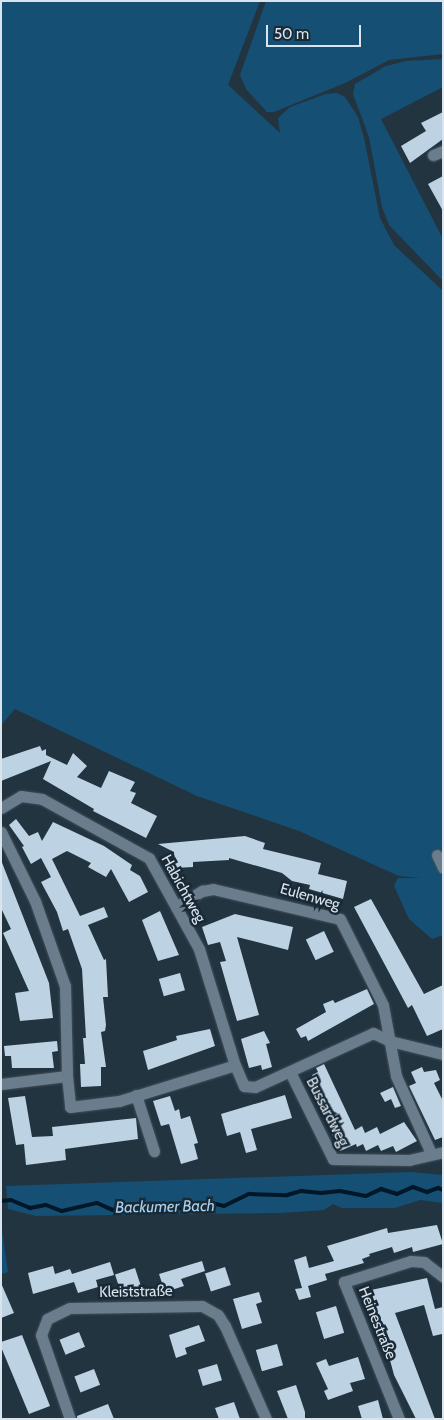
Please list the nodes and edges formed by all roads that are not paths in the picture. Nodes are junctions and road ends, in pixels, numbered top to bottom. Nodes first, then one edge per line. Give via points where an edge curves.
1 (1, 808) edge
2 (1, 832) edge
3 (437, 855) dead end
4 (443, 868) edge
5 (176, 907) junction
6 (390, 1041) junction
7 (443, 1054) edge
8 (234, 1065) junction
9 (290, 1072) junction
10 (67, 1076) junction
11 (1, 1084) edge
12 (136, 1095) junction
13 (154, 1151) dead end
14 (443, 1152) edge
15 (430, 1153) junction
16 (443, 1277) edge
17 (70, 1419) edge
18 (266, 1419) edge
19 (399, 1419) edge

1 - 5 street, Habichtweg via 21,796 42,799 149,858
2 - 10 street via 35,900 65,986
3 - 4 street
5 - 6 street, Eulenweg via 202,891 212,889 340,919 382,1005
5 - 8 street, Habichtweg via 199,949
6 - 7 street, Bussardweg
6 - 9 street, Bussardweg via 373,1033
6 - 15 street via 396,1076
8 - 9 street, Bussardweg via 240,1082 249,1088
8 - 12 street
9 - 15 street, Bussardweg via 333,1159 409,1160
10 - 11 street
10 - 12 street via 70,1107
12 - 13 street
14 - 15 street
16 - 19 street, Heinestraße via 424,1262 411,1261 344,1282
17 - 18 street, Kleiststraße via 41,1335 47,1319 70,1308 194,1306 202,1306 218,1314

